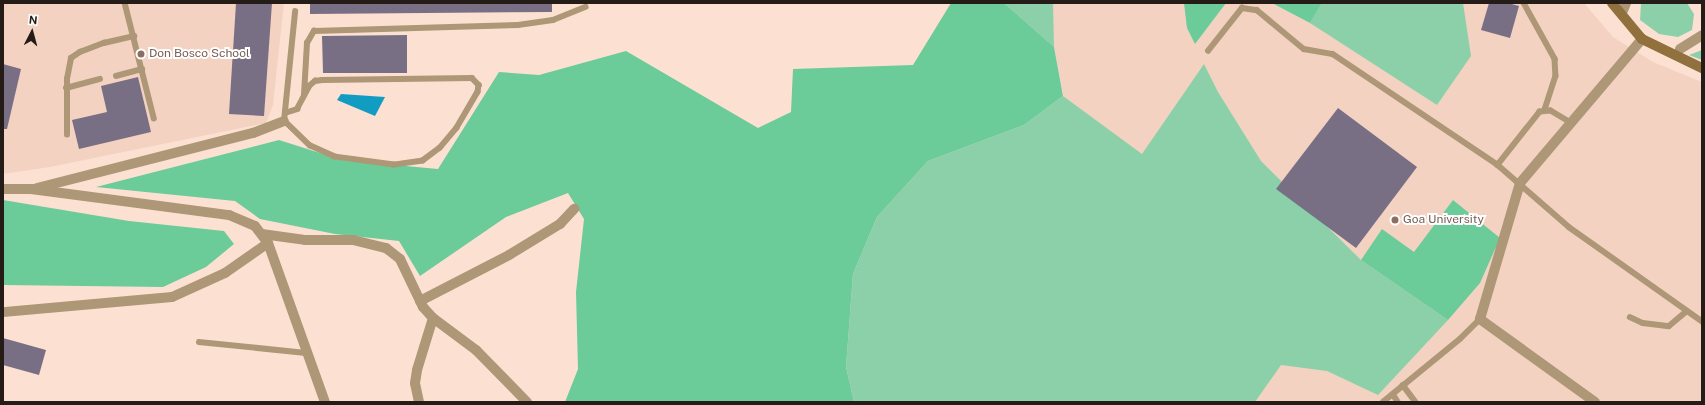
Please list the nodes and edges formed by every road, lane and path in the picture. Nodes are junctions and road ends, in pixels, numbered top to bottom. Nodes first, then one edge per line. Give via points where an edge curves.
1 (125, 3) edge
2 (1524, 3) edge
3 (1612, 3) edge
4 (1626, 3) edge
5 (586, 7) dead end
6 (295, 12) dead end
7 (1622, 13) junction
8 (1702, 35) edge
9 (134, 36) junction
10 (1642, 38) junction
11 (1659, 48) junction
12 (1680, 49) joint
13 (1208, 51) dead end
14 (1702, 68) edge
15 (142, 69) junction
16 (116, 76) dead end
17 (100, 79) dead end
18 (66, 88) junction
19 (304, 97) junction
20 (1545, 110) junction
21 (284, 117) junction
22 (154, 118) dead end
23 (1569, 122) junction
24 (68, 135) dead end
25 (1498, 166) junction
26 (1520, 183) junction
27 (3, 189) edge
28 (31, 189) junction
29 (574, 209) dead end
30 (262, 234) junction
31 (268, 242) junction
32 (420, 301) junction
33 (1687, 311) junction
34 (3, 312) edge
35 (1630, 317) dead end
36 (433, 318) junction
37 (1480, 319) junction
38 (1702, 321) edge
39 (199, 342) dead end
40 (308, 353) junction
41 (1403, 385) junction
42 (1393, 394) junction
43 (325, 402) edge
44 (419, 402) edge
45 (527, 402) edge
46 (1383, 402) edge
47 (1398, 402) edge
48 (1416, 402) edge
49 (1595, 402) edge

1 - 9 lane
2 - 20 lane via 1556,60 1556,76
3 - 7 main road
4 - 7 street
5 - 19 lane via 554,20 518,25 314,31 307,43
6 - 21 lane
7 - 10 main road
8 - 12 street
9 - 15 lane
9 - 18 lane via 104,43 71,58
10 - 11 main road
10 - 23 street
11 - 12 main road
11 - 14 main road
13 - 25 lane via 1242,8 1257,10 1304,49 1325,50 1333,54
15 - 16 lane
15 - 22 lane
17 - 18 lane
18 - 24 lane
19 - 21 lane via 297,109
19 - 21 lane via 314,81 322,80 472,78 479,85 478,92 457,128 440,148 423,161 394,165 335,157 310,146
20 - 23 lane
20 - 25 lane
21 - 28 street via 253,133
23 - 26 street
25 - 26 lane
26 - 33 lane via 1568,227
26 - 37 street
27 - 28 street
28 - 30 street via 229,216 255,226
29 - 32 street via 560,224 509,255
30 - 31 street
30 - 32 street via 305,240 353,240 386,248 400,259
31 - 34 street via 225,273 172,297
31 - 40 street
32 - 36 street
33 - 35 lane via 1670,326 1643,323
33 - 38 lane
36 - 44 street via 417,370 415,383
36 - 45 street via 476,350
37 - 41 lane via 1460,339
37 - 49 street
39 - 40 lane
40 - 43 street
41 - 42 lane
41 - 48 lane
42 - 46 lane
42 - 47 lane

